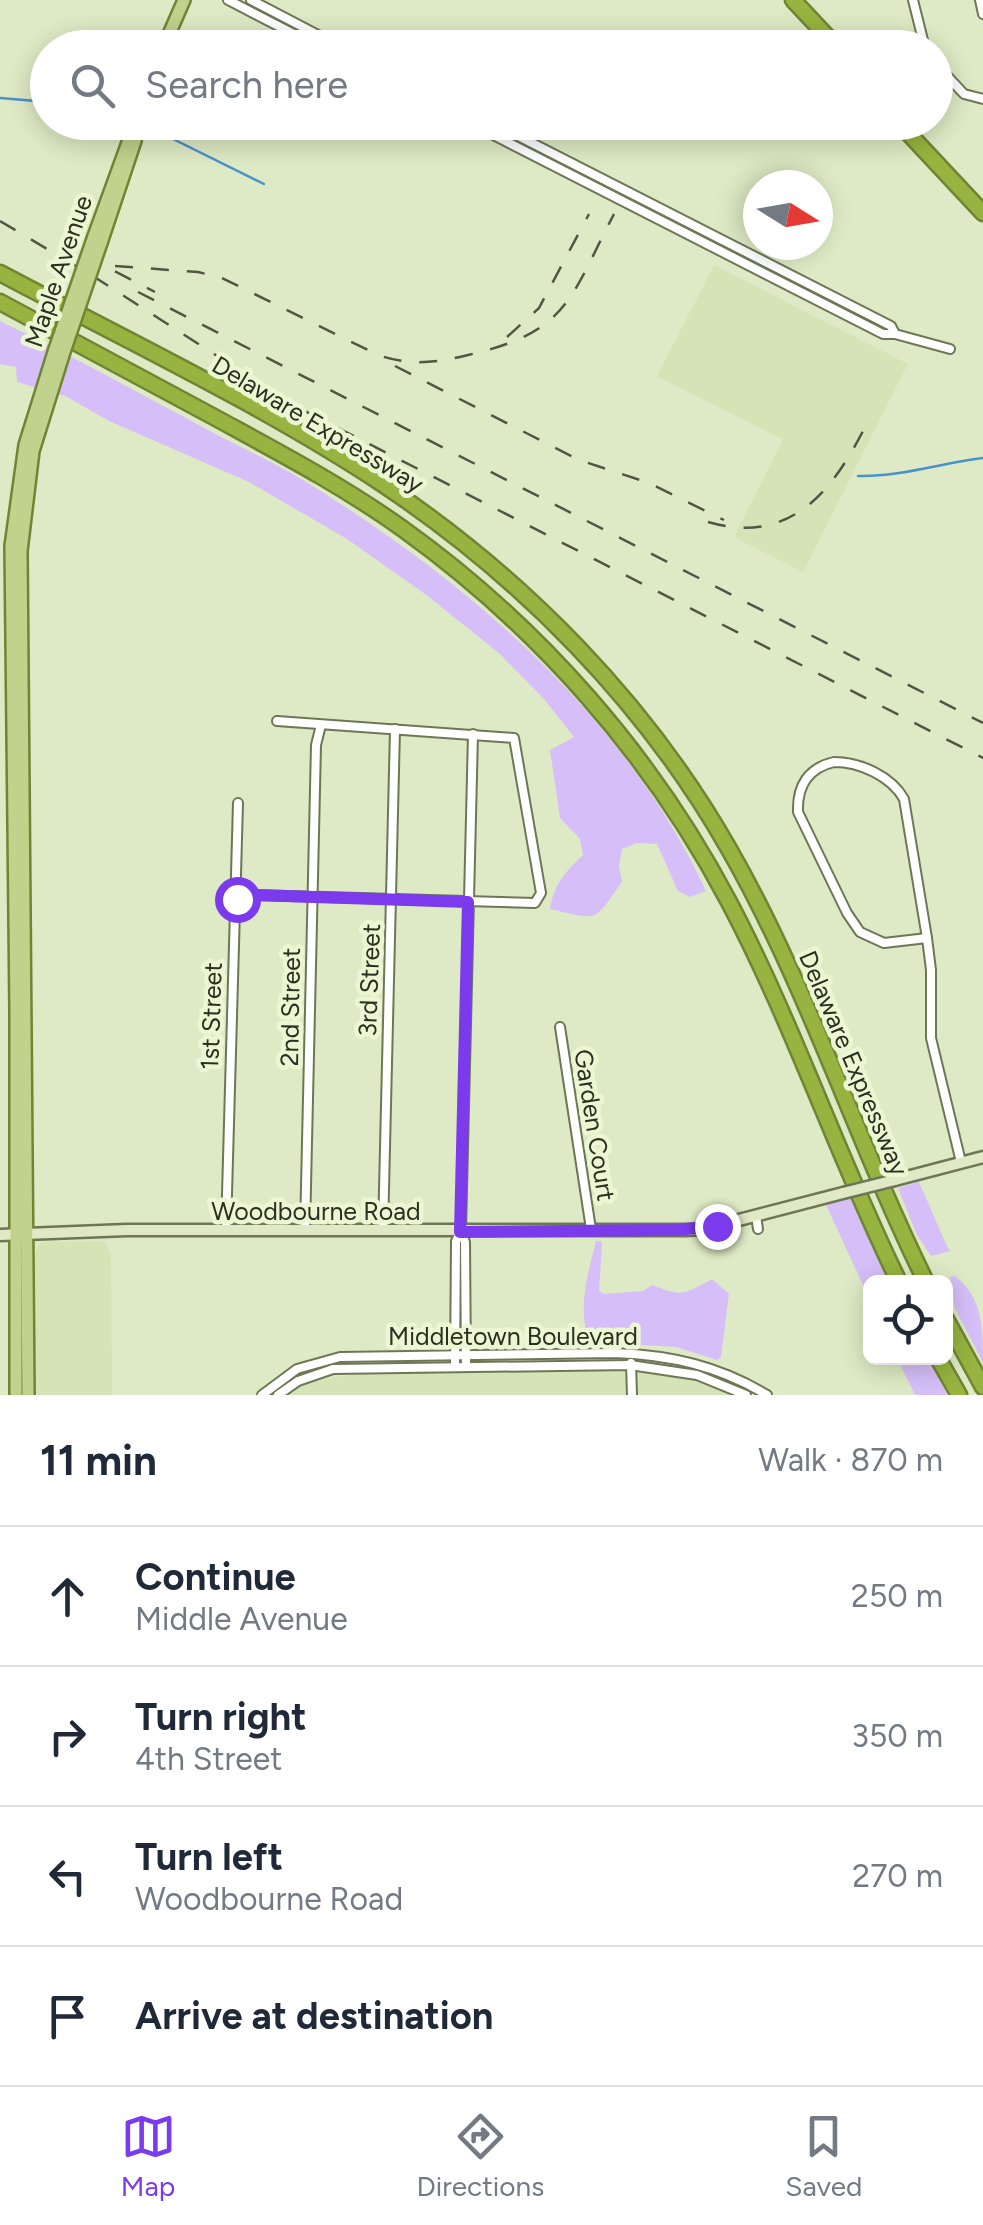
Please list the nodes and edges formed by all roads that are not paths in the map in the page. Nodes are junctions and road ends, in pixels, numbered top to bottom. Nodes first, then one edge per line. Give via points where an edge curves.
1 (184, 0) edge
2 (228, 0) edge
3 (251, 0) edge
4 (782, 0) edge
5 (793, 0) edge
6 (913, 0) edge
7 (980, 0) edge
8 (983, 14) edge
9 (172, 30) edge
10 (286, 30) edge
11 (308, 30) edge
12 (810, 30) edge
13 (821, 30) edge
14 (920, 30) edge
15 (953, 82) edge
16 (983, 100) edge
17 (126, 140) edge
18 (503, 140) edge
19 (526, 140) edge
20 (915, 140) edge
21 (926, 140) edge
22 (983, 201) edge
23 (983, 213) edge
24 (0, 273) edge
25 (0, 302) edge
26 (895, 334) junction
27 (950, 349) dead end
28 (276, 721) dead end
29 (321, 725) junction
30 (395, 729) junction
31 (472, 734) junction
32 (238, 803) dead end
33 (313, 898) junction
34 (391, 900) junction
35 (234, 902) junction
36 (468, 902) junction
37 (927, 938) junction
38 (560, 1026) dead end
39 (983, 1157) edge
40 (961, 1162) junction
41 (756, 1216) junction
42 (591, 1229) junction
43 (758, 1229) dead end
44 (226, 1230) junction
45 (305, 1231) junction
46 (383, 1232) junction
47 (460, 1232) junction
48 (0, 1234) edge
49 (21, 1234) junction
50 (896, 1275) edge
51 (923, 1275) edge
52 (953, 1332) edge
53 (633, 1354) junction
54 (461, 1355) junction
55 (630, 1365) junction
56 (942, 1365) edge
57 (455, 1367) junction
58 (466, 1367) junction
59 (983, 1387) edge
60 (16, 1395) edge
61 (28, 1395) edge
62 (262, 1395) edge
63 (278, 1395) edge
64 (632, 1395) edge
65 (746, 1395) edge
66 (767, 1395) edge
67 (959, 1395) edge

1 - 9 main road
2 - 10 street
3 - 11 street
4 - 12 highway
5 - 13 highway
6 - 14 street
7 - 8 street
15 - 16 street
17 - 49 main road, Maple Avenue, bridge via 98,241 25,445 10,546
18 - 26 street via 883,334
19 - 26 street via 891,326
20 - 23 highway
21 - 22 highway
24 - 51 highway, Delaware Expressway via 369,475 474,552 590,660 673,762 737,862
25 - 50 highway, Delaware Expressway via 372,508 489,597 579,687 667,798 729,901
26 - 27 street
28 - 29 street
29 - 30 street
29 - 33 street, 2nd Street
30 - 31 street
30 - 34 street, 3rd Street
31 - 36 street
31 - 36 street via 516,742 541,885 535,903
32 - 35 street, 1st Street
33 - 34 street
33 - 35 street via 242,896
33 - 45 street, 2nd Street
34 - 36 street
34 - 46 street, 3rd Street
35 - 44 street, 1st Street
36 - 47 street
37 - 37 street via 900,793 855,764 817,768 799,792 798,812 852,922 879,942
37 - 40 street via 931,1038
38 - 42 street, Garden Court
39 - 40 main road, Woodbourne Road
40 - 41 main road, Woodbourne Road, bridge
41 - 42 main road, Woodbourne Road via 686,1230
41 - 43 street
42 - 47 main road, Woodbourne Road
44 - 45 main road, Woodbourne Road
44 - 49 main road, Woodbourne Road
45 - 46 main road, Woodbourne Road
46 - 47 main road, Woodbourne Road
47 - 54 street
48 - 49 main road, Woodbourne Road
49 - 60 main road, Maple Avenue
49 - 61 main road, Maple Avenue
52 - 59 highway
53 - 54 street, Middletown Boulevard
53 - 55 street
53 - 66 street, Middletown Boulevard via 702,1364
54 - 57 street
54 - 58 street
54 - 62 street, Middletown Boulevard via 333,1358 297,1368
55 - 58 street, Middletown Boulevard
55 - 64 street
55 - 65 street, Middletown Boulevard via 697,1374
56 - 67 highway
57 - 58 street, Middletown Boulevard
57 - 63 street, Middletown Boulevard via 333,1369

